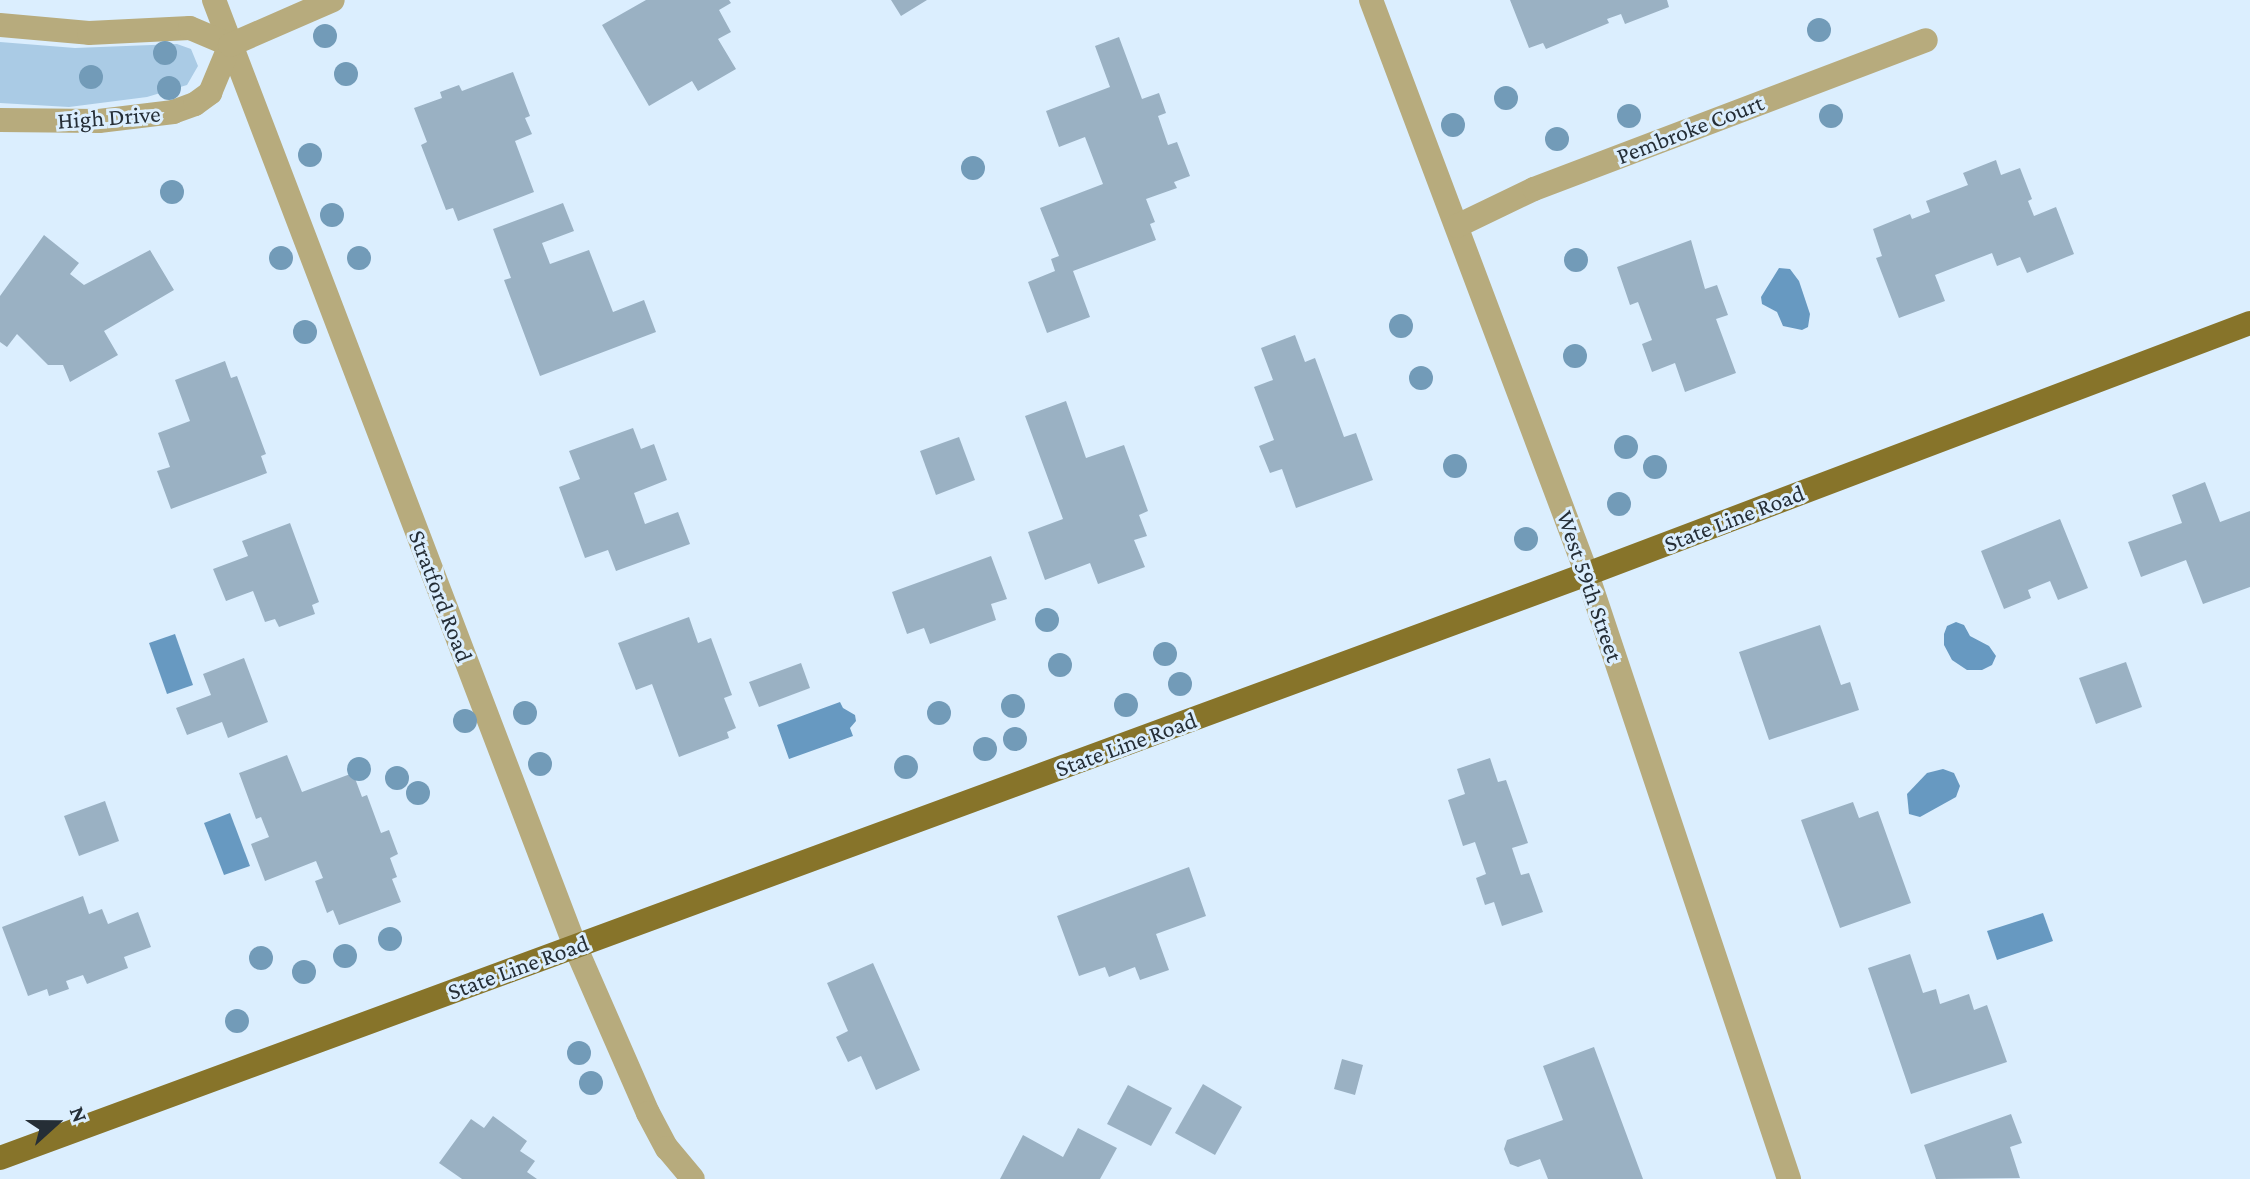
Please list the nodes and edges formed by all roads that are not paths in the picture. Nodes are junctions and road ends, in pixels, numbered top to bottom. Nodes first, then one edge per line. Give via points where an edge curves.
1 (214, 0) edge
2 (333, 0) edge
3 (1371, 0) edge
4 (0, 25) edge
5 (1926, 40) dead end
6 (230, 45) junction
7 (0, 120) edge
8 (1457, 226) junction
9 (2250, 323) edge
10 (1587, 574) junction
11 (575, 946) junction
12 (0, 1158) edge
13 (693, 1179) edge
14 (1789, 1179) edge

1 - 6 street, Stratford Road
2 - 6 street
3 - 8 street, West 59th Street
4 - 6 street via 77,33 190,28
5 - 8 street, Pembroke Court via 1534,189
6 - 7 street, High Drive via 210,93 173,112 99,121
6 - 11 street, Stratford Road
8 - 10 street, West 59th Street
9 - 10 main road, State Line Road
10 - 11 main road, State Line Road
10 - 14 street, West 59th Street
11 - 12 main road, State Line Road
11 - 13 street, Stratford Road via 648,1113 667,1148

